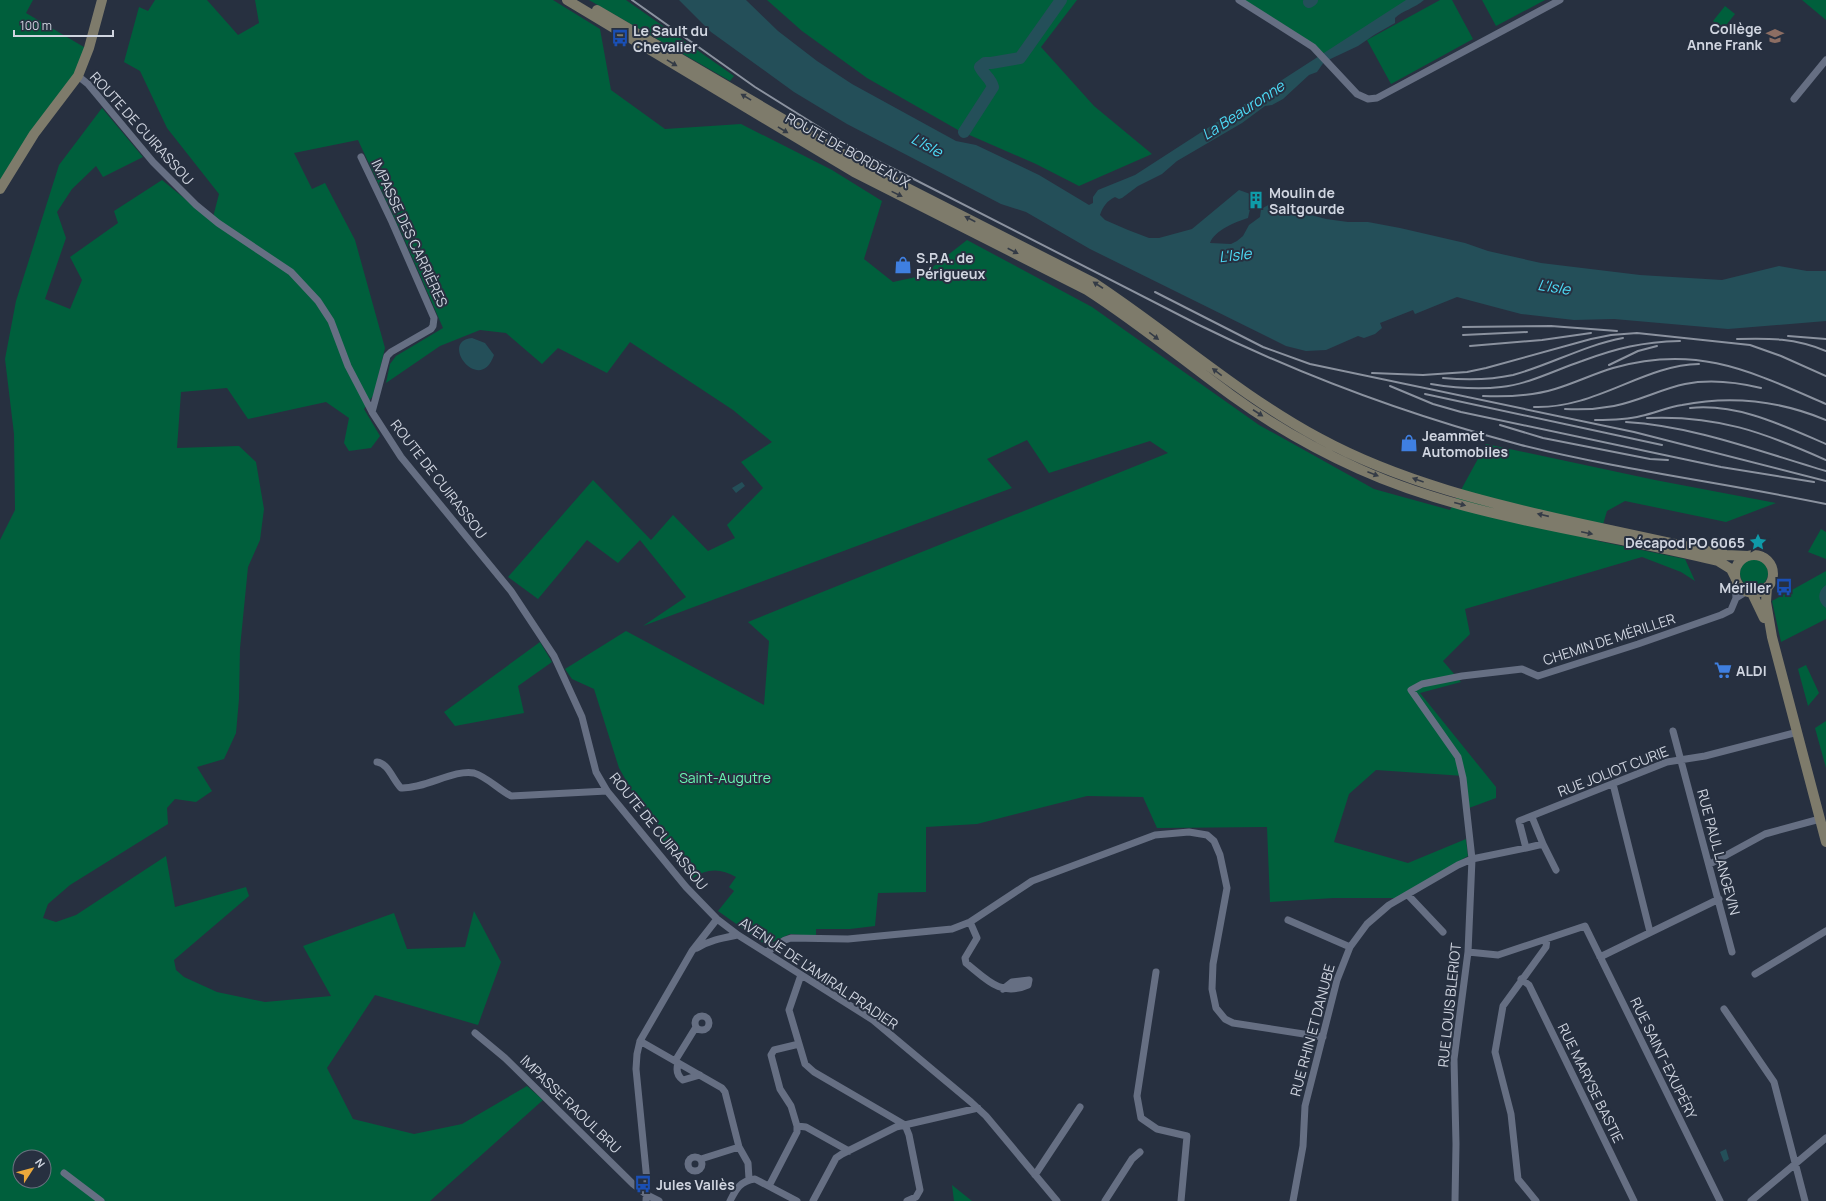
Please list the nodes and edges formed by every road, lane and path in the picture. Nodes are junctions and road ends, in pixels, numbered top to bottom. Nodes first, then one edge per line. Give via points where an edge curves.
1 (102, 0) edge
2 (566, 0) edge
3 (580, 0) edge
4 (1239, 0) edge
5 (1560, 0) edge
6 (1826, 60) edge
7 (78, 76) junction
8 (1794, 99) dead end
9 (361, 157) dead end
10 (0, 189) edge
11 (1127, 310) junction
12 (372, 412) junction
13 (1748, 556) junction
14 (1735, 577) junction
15 (1767, 587) junction
16 (1749, 592) junction
17 (1736, 598) junction
18 (1772, 637) junction
19 (1411, 690) joint
20 (1674, 731) dead end
21 (1798, 732) junction
22 (1681, 760) junction
23 (377, 762) dead end
24 (1613, 784) junction
25 (607, 791) junction
26 (1532, 817) junction
27 (1823, 825) edge
28 (1826, 842) edge
29 (1543, 844) junction
30 (1526, 848) junction
31 (1472, 859) junction
32 (1710, 864) junction
33 (1556, 870) dead end
34 (1408, 895) junction
35 (1719, 899) junction
36 (717, 919) junction
37 (1288, 920) dead end
38 (970, 922) junction
39 (1826, 931) edge
40 (1443, 932) dead end
41 (1650, 932) junction
42 (738, 935) junction
43 (1547, 938) junction
44 (1350, 947) junction
45 (692, 951) junction
46 (767, 952) junction
47 (1468, 952) junction
48 (1732, 952) dead end
49 (1600, 957) junction
50 (1156, 972) dead end
51 (1755, 974) dead end
52 (801, 975) junction
53 (1521, 979) junction
54 (1003, 989) dead end
55 (1724, 1009) dead end
56 (696, 1027) dead end
57 (475, 1033) dead end
58 (1323, 1037) junction
59 (640, 1041) junction
60 (799, 1044) junction
61 (677, 1062) junction
62 (700, 1075) junction
63 (1080, 1107) dead end
64 (978, 1108) junction
65 (905, 1125) junction
66 (797, 1126) junction
67 (1826, 1138) edge
68 (739, 1147) junction
69 (849, 1151) junction
70 (1140, 1152) dead end
71 (701, 1159) dead end
72 (1796, 1164) junction
73 (64, 1174) dead end
74 (1035, 1175) junction
75 (749, 1179) junction
76 (769, 1186) junction
77 (647, 1198) edge
78 (101, 1201) edge
79 (659, 1201) edge
80 (730, 1201) edge
81 (797, 1201) edge
82 (813, 1201) edge
83 (907, 1201) edge
84 (1057, 1201) edge
85 (1106, 1201) edge
86 (1181, 1201) edge
87 (1293, 1201) edge
88 (1454, 1201) edge
89 (1536, 1201) edge
90 (1634, 1201) edge
91 (1720, 1201) edge
92 (1751, 1201) edge
93 (1806, 1201) edge

1 - 7 main road via 89,48
2 -> 11 main road, ROUTE DE BORDEAUX via 854,172
11 -> 3 main road, ROUTE DE BORDEAUX via 1094,282 858,163
4 - 5 street via 1302,39 1321,54 1357,94 1368,99 1377,98
6 - 8 street
7 - 10 main road via 34,134
7 - 12 street, ROUTE DE CUIRASSOU via 88,84 153,162 196,205 218,223 291,272 318,301 331,321 348,366
9 - 12 street, IMPASSE DES CARRIÈRES via 434,318 431,329 387,356
13 -> 11 main road via 1726,555 1528,512 1447,491 1391,470 1320,439 1275,413
11 -> 14 main road via 1232,396 1312,446 1360,469 1423,493 1503,515 1718,560 1731,569
12 - 25 street, ROUTE DE CUIRASSOU via 405,462 511,591 554,656 582,717 596,772
13 - 14 main road via 1737,564
13 - 15 main road via 1760,556 1771,565 1773,575
14 - 16 main road via 1741,588
14 - 17 street
15 - 16 main road via 1759,592
15 - 18 main road via 1766,602
16 - 17 street
16 - 18 main road
17 - 19 street, CHEMIN DE MÉRILLER via 1732,610 1538,676 1522,669 1462,676 1422,684
18 - 21 main road
19 - 31 street, RUE LOUIS BLERIOT via 1458,757 1463,778
20 - 22 street, RUE PAUL LANGEVIN
21 - 22 street, RUE JOLIOT CURIE
21 - 27 main road
22 - 24 street, RUE JOLIOT CURIE via 1667,762
22 - 32 street, RUE PAUL LANGEVIN
23 - 25 street via 386,766 401,788 419,787 457,774 472,773 483,777 511,796
24 - 26 street, RUE JOLIOT CURIE
24 - 41 street
25 - 36 street, ROUTE DE CUIRASSOU via 686,887
26 - 29 street
26 - 30 street, RUE JOLIOT CURIE via 1519,821
27 - 28 main road
27 - 32 street via 1765,834
29 - 30 street
29 - 33 street
30 - 31 street
31 - 34 street, RUE RHIN ET DANUBE
31 - 47 street, RUE LOUIS BLERIOT
32 - 35 street, RUE PAUL LANGEVIN
34 - 40 street
34 - 44 street, RUE RHIN ET DANUBE via 1389,905 1367,924
35 - 41 street
35 - 48 street, RUE PAUL LANGEVIN
36 - 42 street, AVENUE DE L'AMIRAL PRADIER
36 - 45 street
37 - 44 street
38 - 46 street via 952,929 848,939 791,938
38 - 54 street via 977,938 965,958 966,964
38 - 58 street via 1032,881 1155,835 1189,832 1207,835 1214,841 1220,855 1227,888 1213,964 1212,989 1216,1008 1225,1019 1233,1023
39 - 51 street
41 - 49 street
42 - 45 street via 706,942
42 - 46 street, AVENUE DE L'AMIRAL PRADIER
43 - 47 street via 1498,955
43 - 49 street, RUE SAINT-EXUPÉRY via 1585,926
43 - 53 street via 1546,947
44 - 58 street, RUE RHIN ET DANUBE via 1337,980
45 - 59 street
46 - 52 street, AVENUE DE L'AMIRAL PRADIER
47 - 88 street, RUE LOUIS BLERIOT via 1454,1059
49 - 91 street, RUE SAINT-EXUPÉRY
50 - 86 street via 1137,1096 1141,1118 1157,1129 1187,1136
52 - 60 street via 789,1010
52 - 64 street, AVENUE DE L'AMIRAL PRADIER via 872,1020
53 - 89 street via 1503,1006 1496,1052 1511,1114 1518,1179
53 - 90 street, RUE MARYSE BASTIE via 1529,986
55 - 72 street via 1774,1082
56 - 61 street
57 - 77 street, IMPASSE RAOUL BRU via 505,1058
58 - 87 street, RUE RHIN ET DANUBE via 1305,1106 1303,1146
59 - 61 street
59 - 77 street via 636,1069
60 - 65 street via 807,1067
60 - 66 street via 774,1050 771,1054 780,1089 791,1106
61 - 62 street
61 - 62 street via 678,1076 683,1080
62 - 68 street via 725,1092
63 - 74 street
64 - 65 street
64 - 74 street, AVENUE DE L'AMIRAL PRADIER
65 - 69 street
65 - 83 street via 918,1183 918,1195
66 - 69 street via 806,1127
66 - 76 street via 797,1132
67 - 72 street
68 - 71 street
68 - 75 street via 748,1163
69 - 82 street via 836,1158
70 - 85 street via 1132,1159
72 - 92 street
72 - 93 street
73 - 78 street
74 - 84 street, AVENUE DE L'AMIRAL PRADIER
75 - 76 street via 758,1180
75 - 80 street via 738,1186
76 - 81 street
77 - 79 street, IMPASSE RAOUL BRU

